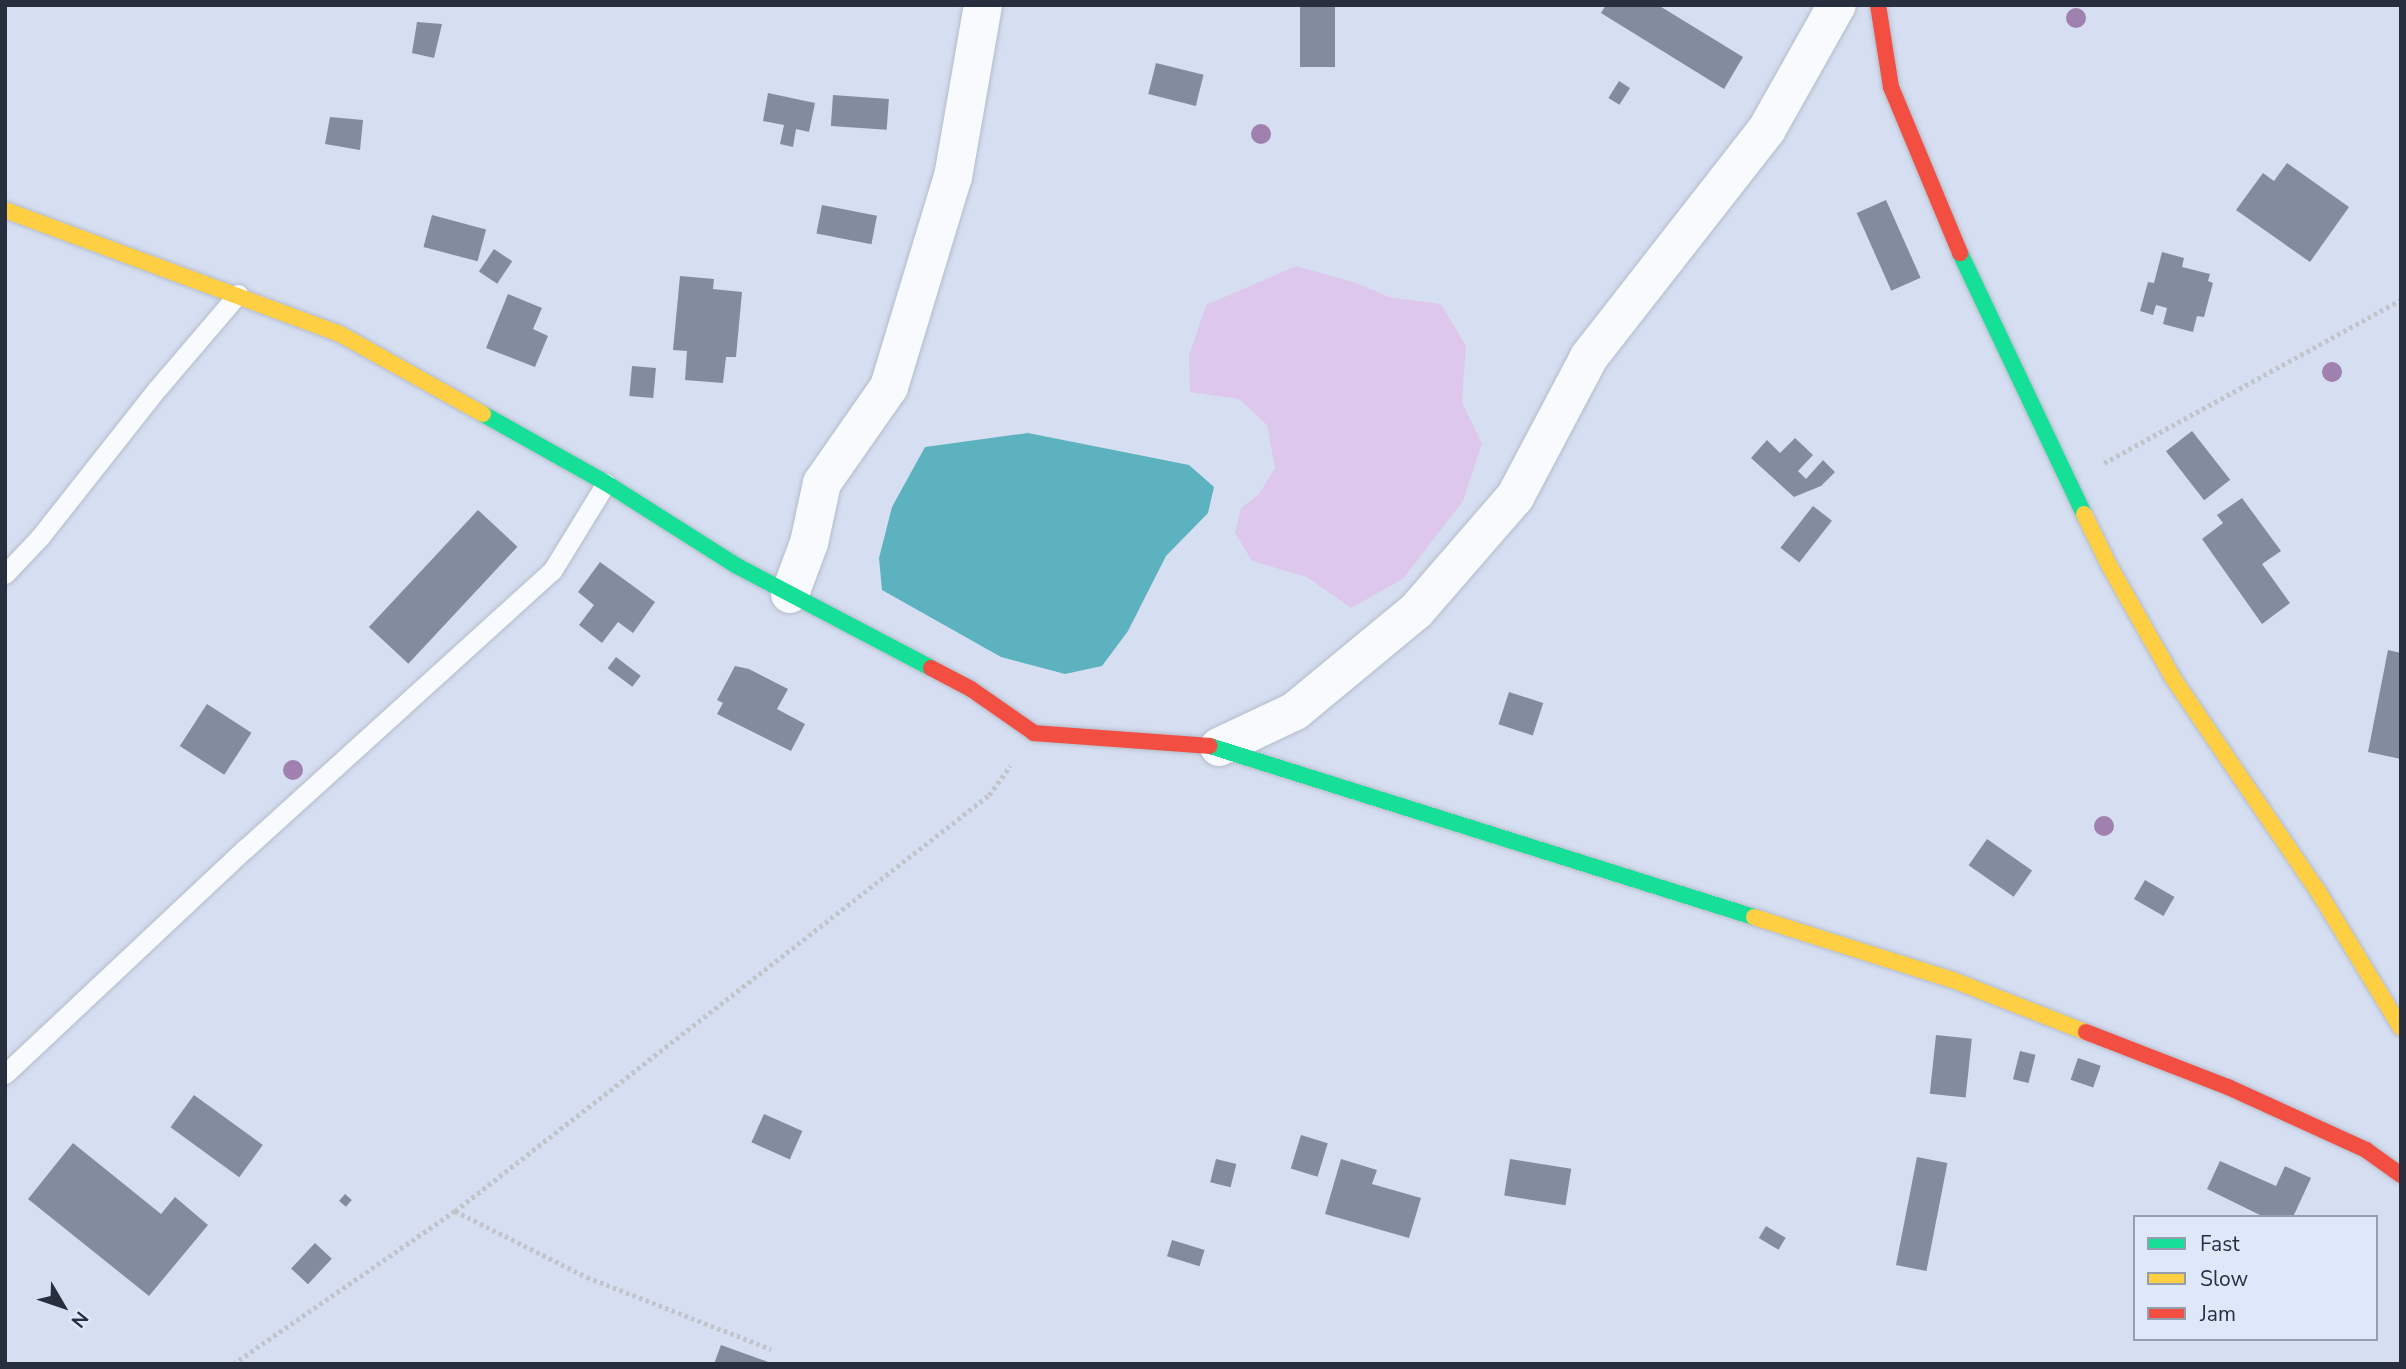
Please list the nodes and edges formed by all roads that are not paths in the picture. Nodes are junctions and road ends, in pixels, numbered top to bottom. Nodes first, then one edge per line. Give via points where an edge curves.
1 (983, 5) edge
2 (1838, 5) edge
3 (1878, 5) edge
4 (5, 210) edge
5 (238, 294) junction
6 (606, 483) junction
7 (5, 574) edge
8 (790, 594) junction
9 (1219, 747) junction
10 (2401, 1028) edge
11 (5, 1074) edge
12 (2401, 1175) edge

1 - 8 street via 953,177 889,387 822,482 809,542
2 - 9 street via 1767,129 1588,357 1515,497 1417,610 1295,711
3 - 10 street via 1891,87 1970,276 2109,567 2173,678 2318,891
4 - 5 street
5 - 6 street via 338,333
5 - 7 lane
6 - 8 street
6 - 11 lane via 552,571
8 - 9 street via 971,689 1034,733
9 - 12 street via 1953,980 2228,1087 2366,1150

